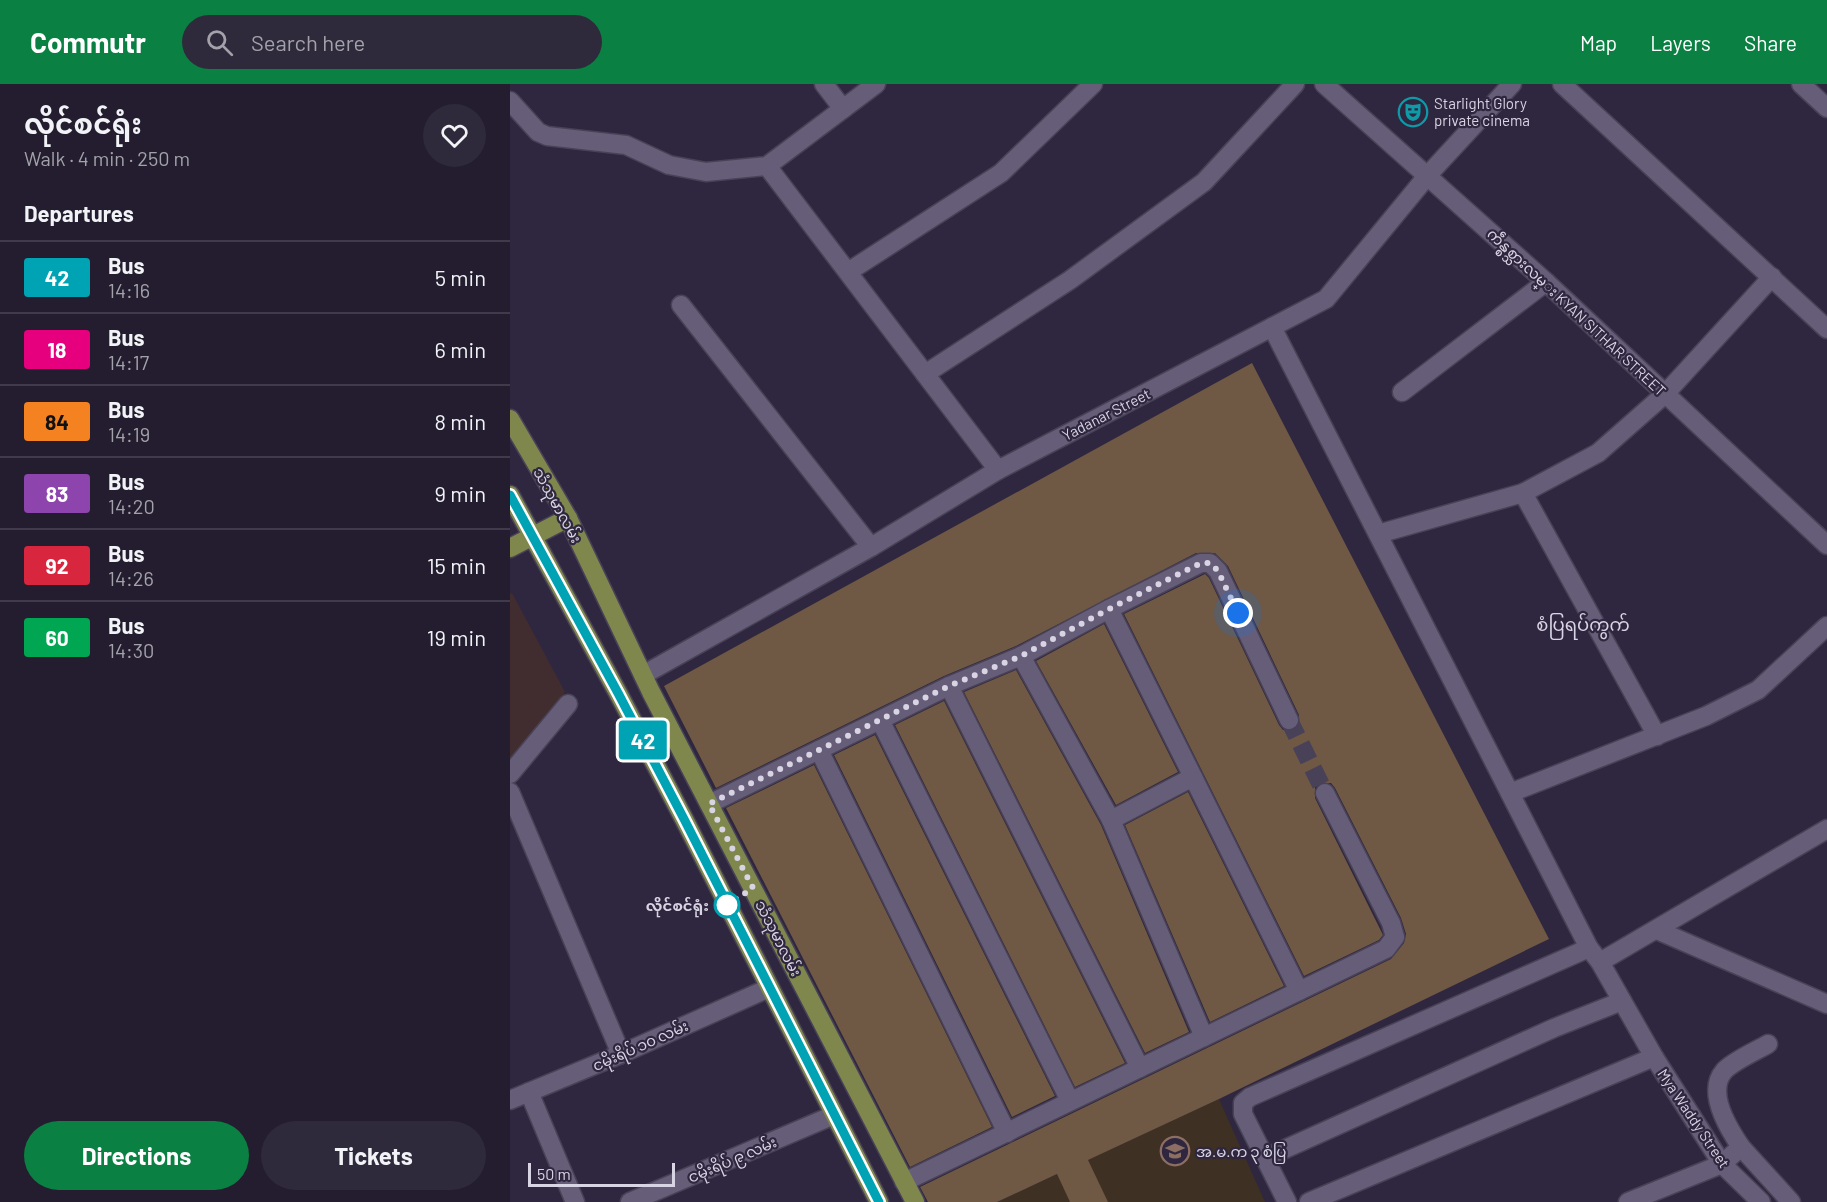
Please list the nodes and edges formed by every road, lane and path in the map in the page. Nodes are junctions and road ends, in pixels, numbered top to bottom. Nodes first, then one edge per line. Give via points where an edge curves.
1 (824, 84) edge
2 (876, 84) edge
3 (1093, 84) edge
4 (1295, 84) edge
5 (1324, 84) edge
6 (1512, 84) edge
7 (1562, 84) edge
8 (1801, 84) edge
9 (510, 101) edge
10 (1827, 108) edge
11 (843, 109) junction
12 (767, 166) junction
13 (1428, 175) junction
14 (848, 272) junction
15 (1772, 278) junction
16 (1546, 282) junction
17 (681, 305) dead end
18 (1272, 327) junction
19 (1827, 329) edge
20 (925, 374) junction
21 (1402, 392) dead end
22 (1665, 394) junction
23 (510, 419) edge
24 (998, 470) junction
25 (1523, 493) junction
26 (510, 495) edge
27 (568, 518) junction
28 (1378, 534) junction
29 (532, 537) junction
30 (1827, 545) edge
31 (871, 547) junction
32 (510, 548) edge
33 (1109, 609) junction
34 (1827, 626) edge
35 (1021, 656) junction
36 (643, 675) junction
37 (949, 686) junction
38 (568, 704) dead end
39 (880, 720) junction
40 (1289, 720) tunnel mouth
41 (1657, 736) junction
42 (819, 750) junction
43 (510, 774) edge
44 (1193, 777) junction
45 (510, 792) edge
46 (1325, 793) tunnel mouth
47 (1510, 793) junction
48 (709, 804) junction
49 (1111, 820) junction
50 (1827, 829) edge
51 (1657, 930) junction
52 (1594, 955) junction
53 (769, 988) junction
54 (1299, 991) junction
55 (1622, 1000) junction
56 (1827, 1004) edge
57 (1204, 1037) junction
58 (1768, 1044) dead end
59 (621, 1054) junction
60 (1654, 1057) junction
61 (1140, 1068) junction
62 (529, 1092) junction
63 (510, 1100) edge
64 (1070, 1101) junction
65 (834, 1115) junction
66 (1007, 1133) junction
67 (1741, 1147) junction
68 (1265, 1158) junction
69 (1722, 1164) junction
70 (904, 1182) junction
71 (913, 1201) edge
72 (575, 1202) edge
73 (630, 1202) edge
74 (879, 1202) edge
75 (1287, 1202) edge
76 (1308, 1202) edge
77 (1628, 1202) edge
78 (1761, 1202) edge
79 (1791, 1202) edge

1 - 11 street
2 - 11 street
3 - 14 street via 1001,173
4 - 20 street via 1204,182 1070,280
5 - 13 street, ကဵန္စစ္သားလမ္း KYAN SITHAR STREET
6 - 13 street, Yadanar Street
7 - 15 street
8 - 10 street
9 - 12 street via 538,132 547,136 626,145 669,165 706,172
11 - 12 street
12 - 14 street
13 - 16 street, ကဵန္စစ္သားလမ္း KYAN SITHAR STREET
13 - 18 street, Yadanar Street via 1326,299
14 - 20 street
15 - 19 street
15 - 22 street
16 - 21 street
16 - 22 street, ကဵန္စစ္သားလမ္း KYAN SITHAR STREET
17 - 31 street
18 - 24 street, Yadanar Street
18 - 28 street, Mya Waddy Street
20 - 24 street
22 - 25 street via 1598,453
22 - 30 street, ကဵန္စစ္သားလမ္း KYAN SITHAR STREET
23 - 27 main road, သံသုမာလမ်း
24 - 31 street, Yadanar Street
25 - 28 street
25 - 41 street
26 - 29 main road, သံသုမာလမ်း
27 - 29 main road
27 - 36 main road, သံသုမာလမ်း
28 - 47 street, Mya Waddy Street
29 - 32 main road
29 - 53 main road, သံသုမာလမ်း via 635,724
31 - 36 street, Yadanar Street
33 - 35 street
33 - 40 street via 1201,563 1210,563 1218,571
33 - 44 street
34 - 41 street via 1758,690
35 - 37 street
35 - 49 street
36 - 48 main road, သံသုမာလမ်း
37 - 39 street
37 - 61 street
38 - 43 street
39 - 42 street
39 - 64 street
41 - 47 street
42 - 48 street
42 - 66 street
44 - 49 street
44 - 54 street
45 - 59 street
46 - 54 street via 1395,937 1386,949
47 - 52 street, Mya Waddy Street
48 - 70 main road, သံသုမာလမ်း
49 - 57 street
50 - 51 street
51 - 52 street
51 - 56 street
52 - 55 street, Mya Waddy Street
52 - 68 street via 1250,1097 1243,1103 1243,1114
53 - 59 street, ငမိုးရိပ် ၁၀ လမ်း
53 - 65 main road, သံသုမာလမ်း
54 - 57 street
55 - 60 street, Mya Waddy Street
55 - 68 street
57 - 61 street
58 - 67 street via 1726,1070 1717,1081 1723,1116
59 - 62 street, ငမိုးရိပ် ၁၀ လမ်း
60 - 69 street, Mya Waddy Street
60 - 76 street
61 - 64 street
62 - 63 street, ငမိုးရိပ် ၁၀ လမ်း
62 - 72 street
64 - 66 street
65 - 73 street, ငမိုးရိပ် ၉ လမ်း
65 - 74 main road, သံသုမာလမ်း
66 - 70 street
67 - 69 street
67 - 79 street
68 - 75 street
69 - 77 street
69 - 78 street, Mya Waddy Street
70 - 71 main road, သံသုမာလမ်း

